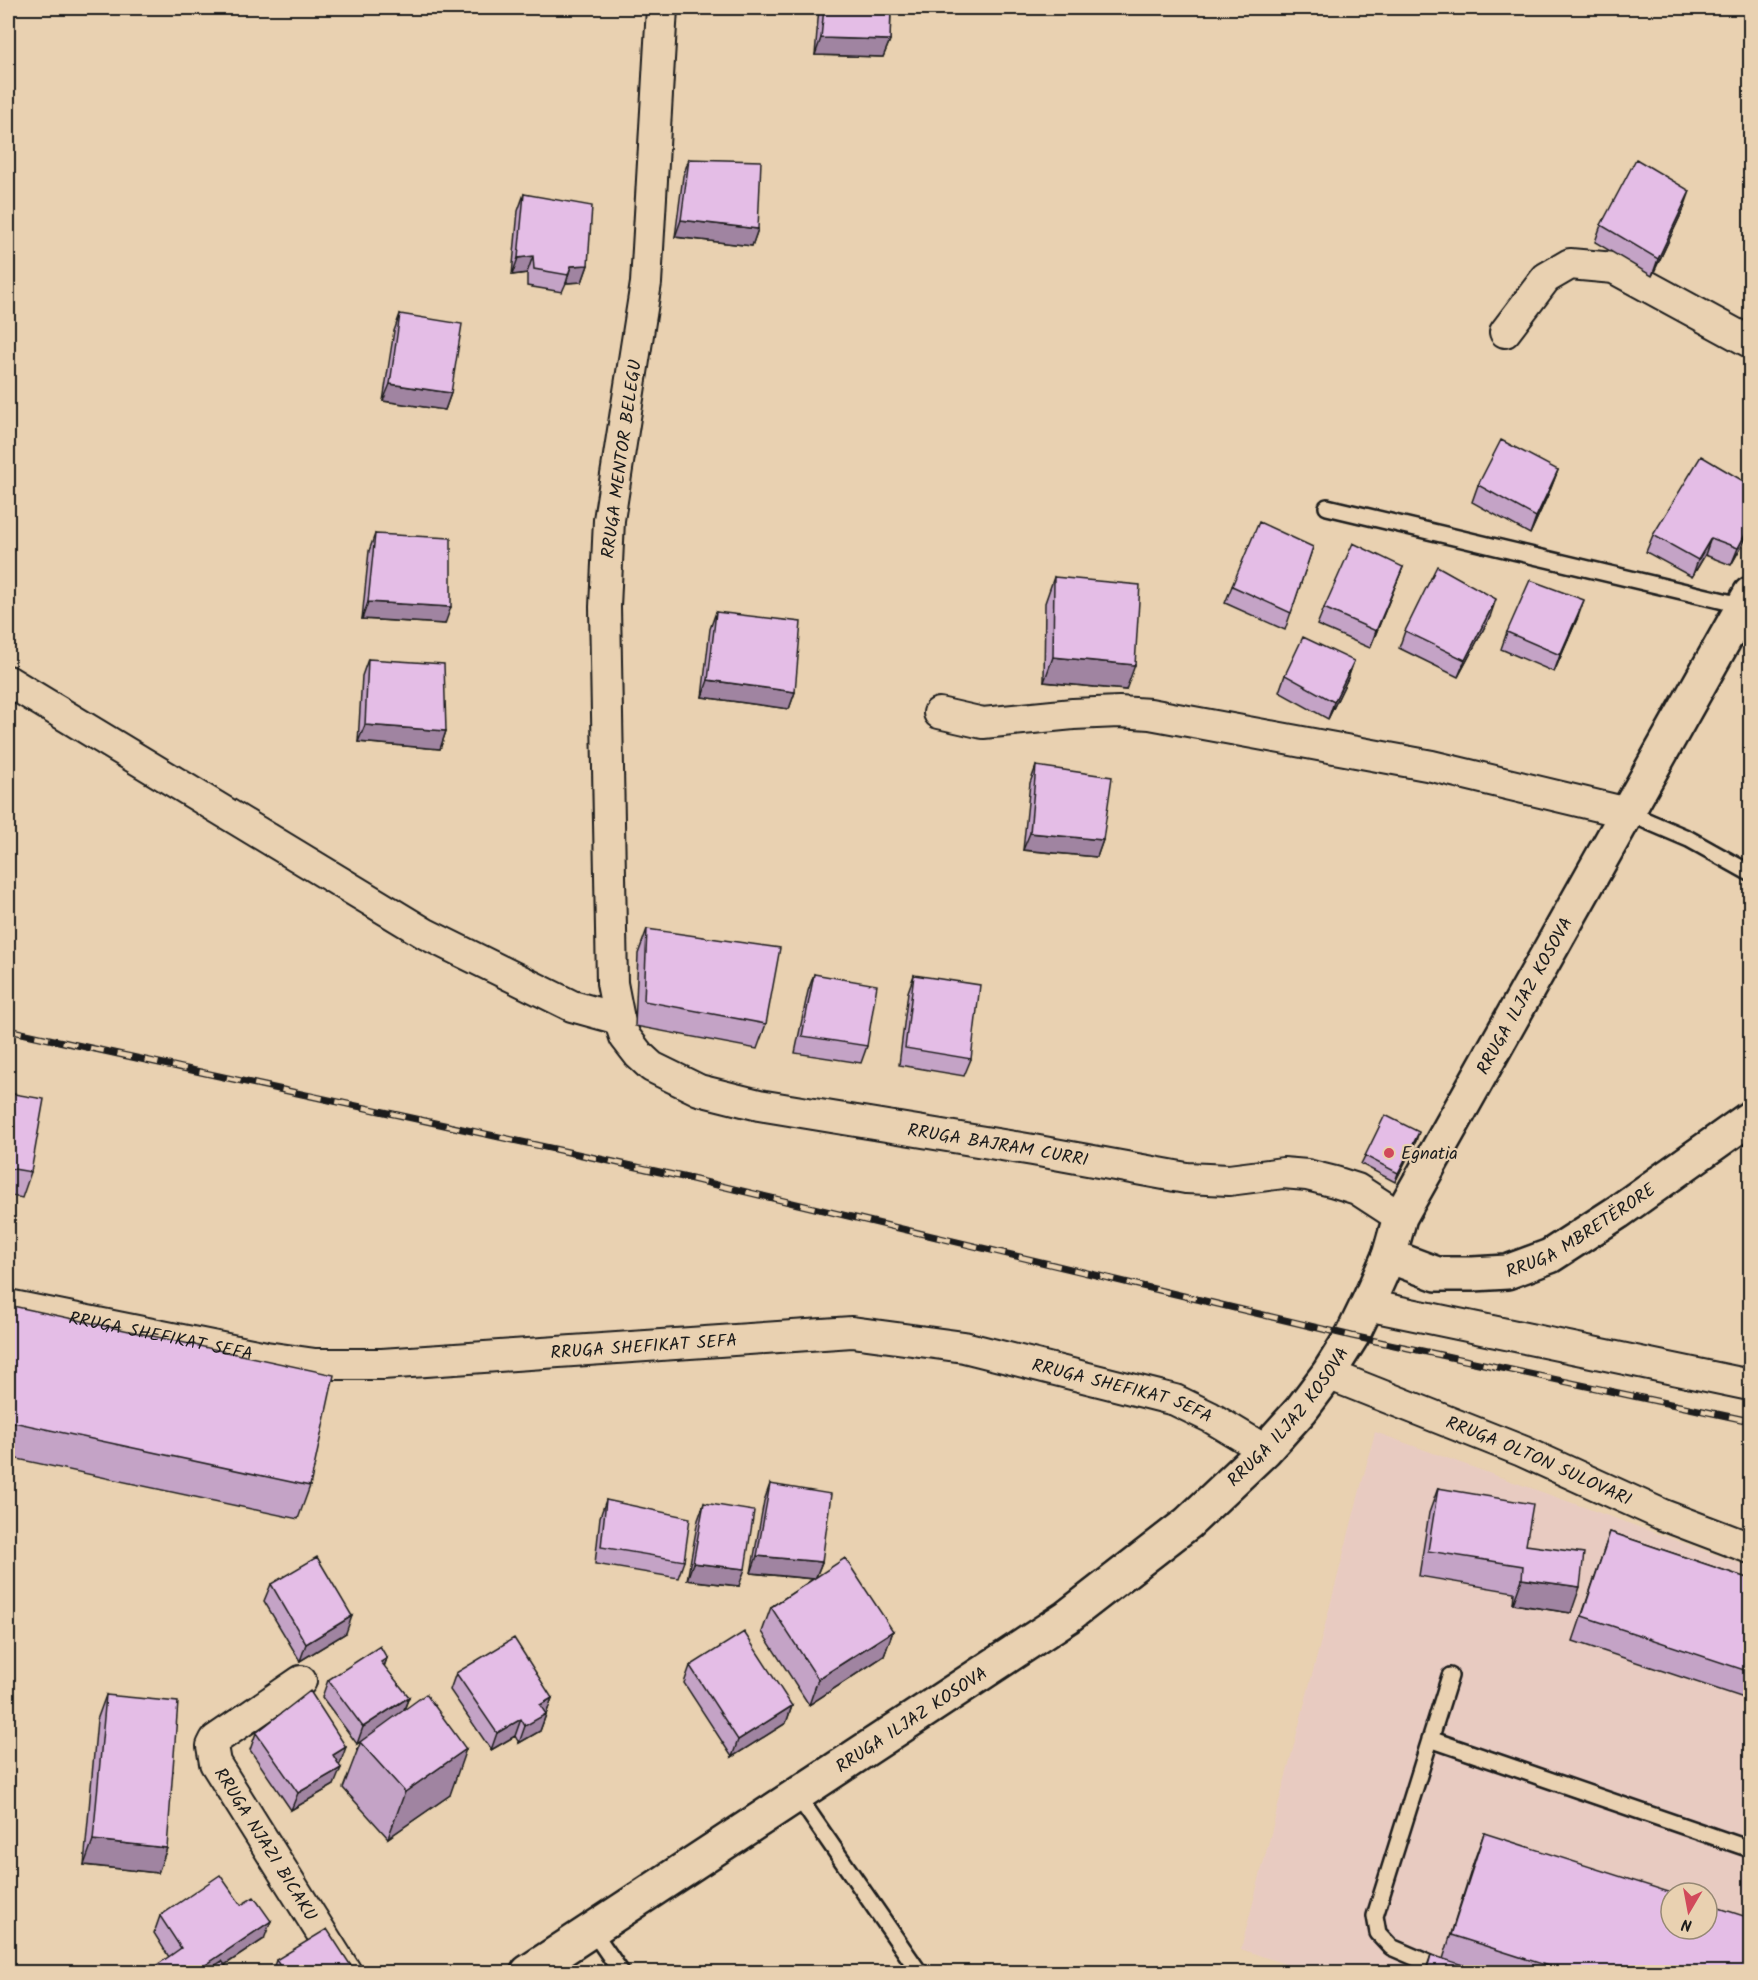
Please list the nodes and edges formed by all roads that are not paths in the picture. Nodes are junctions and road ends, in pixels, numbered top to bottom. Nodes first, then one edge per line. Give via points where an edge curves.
1 (662, 8) edge
2 (1505, 332) dead end
3 (1750, 342) edge
4 (1327, 507) dead end
5 (1748, 603) edge
6 (8, 681) edge
7 (939, 713) dead end
8 (1628, 813) junction
9 (1750, 873) edge
10 (619, 1019) junction
11 (1750, 1118) edge
12 (1400, 1217) junction
13 (1389, 1256) junction
14 (8, 1305) edge
15 (1367, 1305) junction
16 (1328, 1374) junction
17 (1750, 1385) edge
18 (1265, 1450) junction
19 (1750, 1548) edge
20 (1450, 1676) dead end
21 (301, 1681) dead end
22 (1430, 1739) junction
23 (797, 1795) junction
24 (1750, 1849) edge
25 (592, 1930) junction
26 (346, 1972) edge
27 (528, 1972) edge
28 (621, 1972) edge
29 (920, 1972) edge
30 (1449, 1972) edge

1 - 10 street, RRUGA MENTOR BELEGU via 646,283 609,520 606,564 612,983
2 - 3 street via 1546,278 1570,264 1614,268
4 - 5 lane
5 - 8 street, RRUGA ILJAZ KOSOVA
6 - 10 street via 426,934 572,1006
7 - 8 street via 983,723 1073,714 1150,714 1432,766
8 - 9 lane via 1689,839
8 - 12 street, RRUGA ILJAZ KOSOVA
10 - 12 street, RRUGA BAJRAM CURRI via 625,1037 652,1067 699,1090 729,1098 1186,1178 1219,1181 1283,1173 1307,1175 1357,1189
11 - 13 street, RRUGA MBRETËRORE via 1550,1256 1507,1272 1437,1274
12 - 13 street, RRUGA ILJAZ KOSOVA
13 - 15 street, RRUGA ILJAZ KOSOVA
14 - 18 street, RRUGA SHEFIKAT SEFA via 315,1364 382,1364 852,1332 964,1347 1175,1400
15 - 16 street, RRUGA ILJAZ KOSOVA
15 - 17 street
16 - 18 street, RRUGA ILJAZ KOSOVA
16 - 19 street, RRUGA OLTON SULOVARI via 1522,1450 1663,1515
18 - 23 street, RRUGA ILJAZ KOSOVA via 1188,1523 1067,1617
20 - 22 lane
21 - 26 street, RRUGA NJAZI BICAKU via 215,1740 213,1753 215,1763
22 - 24 lane
22 - 30 lane via 1375,1917 1377,1933 1391,1947
23 - 25 street, RRUGA ILJAZ KOSOVA
23 - 29 lane
25 - 27 street, RRUGA ILJAZ KOSOVA
25 - 28 lane

